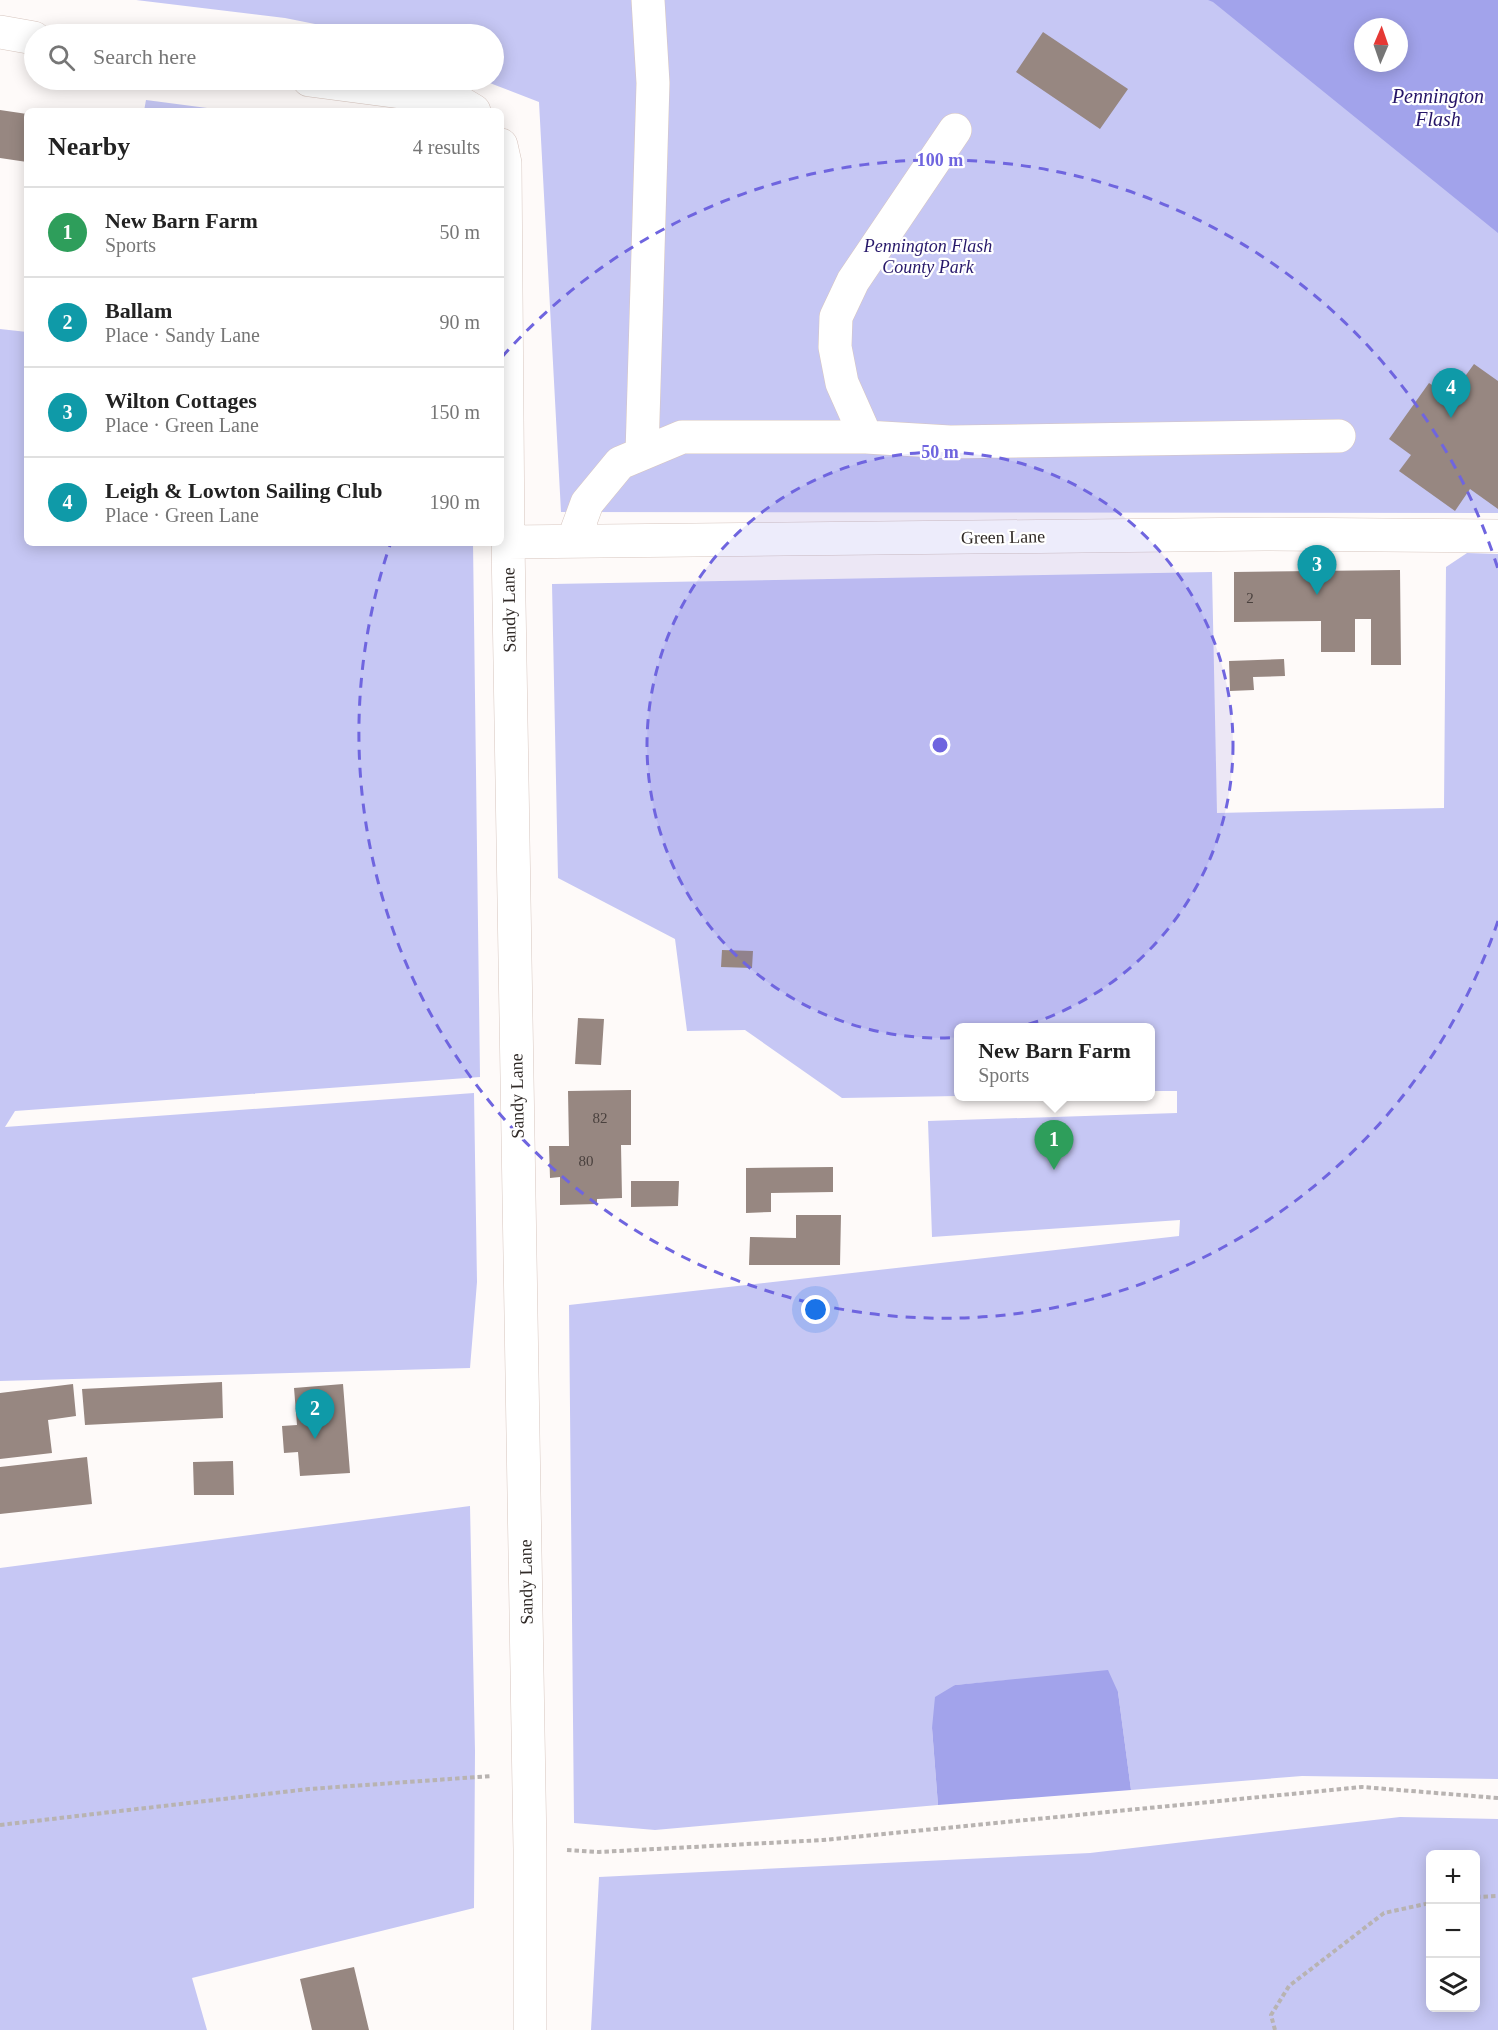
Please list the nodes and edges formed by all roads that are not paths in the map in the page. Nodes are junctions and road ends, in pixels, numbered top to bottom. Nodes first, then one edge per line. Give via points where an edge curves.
1 (648, 0) edge
2 (0, 32) edge
3 (24, 36) edge
4 (385, 90) edge
5 (469, 108) edge
6 (955, 130) dead end
7 (504, 232) edge
8 (1339, 436) dead end
9 (866, 437) junction
10 (642, 453) junction
11 (1498, 536) edge
12 (573, 541) junction
13 (508, 542) junction
14 (530, 2030) edge

1 - 10 street via 653,83
2 - 3 street
4 - 5 street via 454,99
6 - 9 street via 853,281 836,317 835,347 842,383
7 - 13 street, Sandy Lane
8 - 9 street via 950,442
9 - 10 street via 682,437
10 - 12 street via 620,464 603,481 587,503
11 - 12 street, Green Lane via 1265,534
12 - 13 street, Green Lane
13 - 14 street, Sandy Lane

